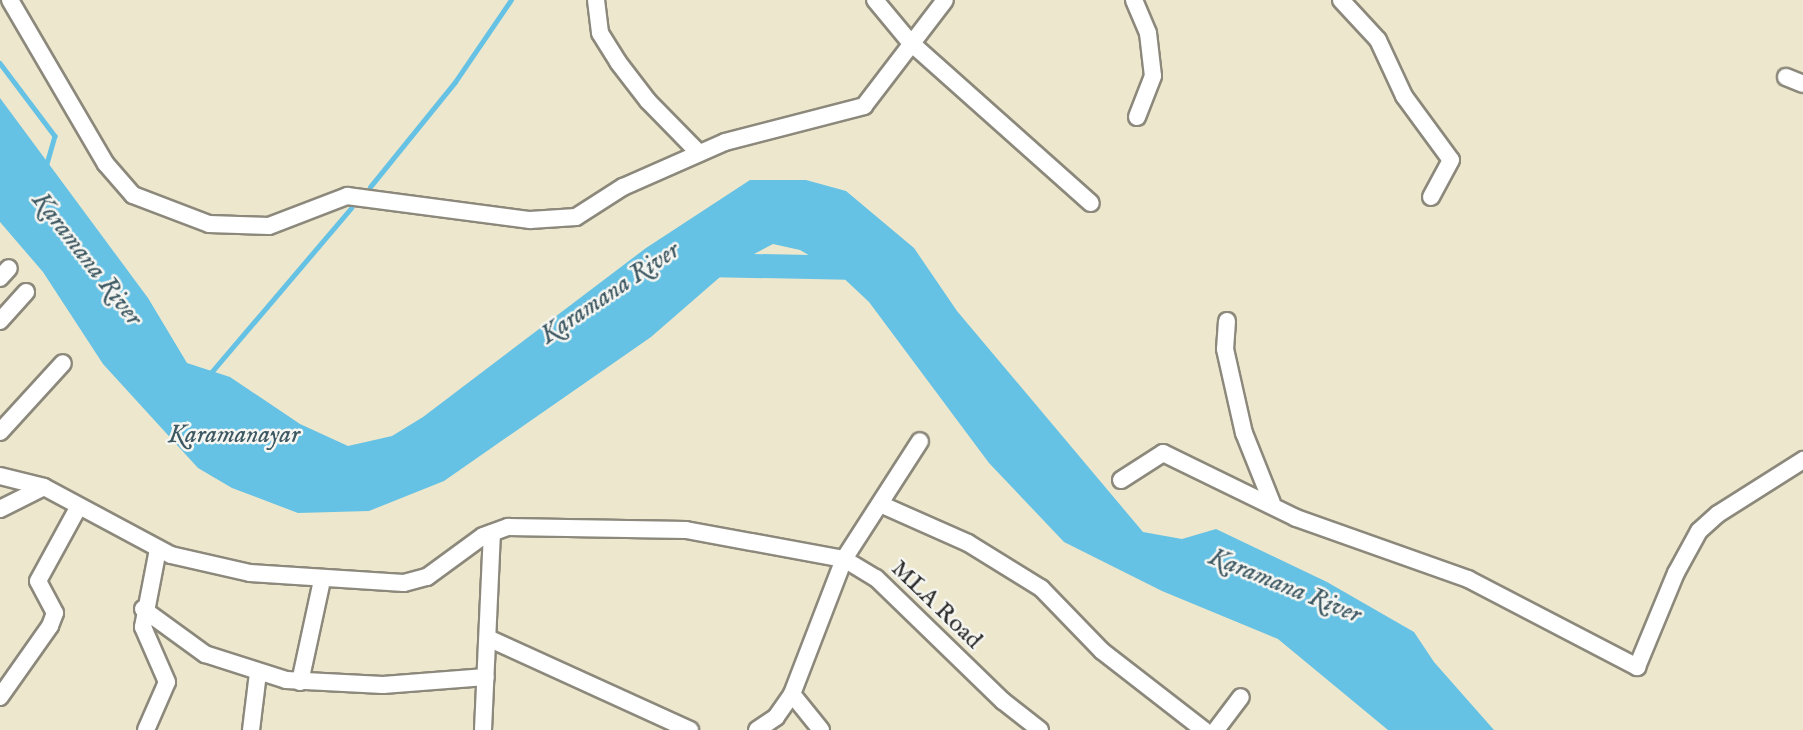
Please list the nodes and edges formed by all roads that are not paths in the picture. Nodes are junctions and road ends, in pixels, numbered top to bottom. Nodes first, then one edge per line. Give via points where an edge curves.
1 (10, 0) edge
2 (596, 0) edge
3 (875, 0) edge
4 (945, 0) edge
5 (1134, 0) edge
6 (1341, 0) edge
7 (910, 42) junction
8 (1786, 77) dead end
9 (1803, 84) edge
10 (1138, 117) dead end
11 (699, 153) junction
12 (1431, 197) dead end
13 (1091, 202) dead end
14 (26, 292) dead end
15 (0, 321) edge
16 (1227, 321) dead end
17 (63, 363) dead end
18 (0, 432) edge
19 (920, 441) dead end
20 (1803, 460) edge
21 (0, 476) edge
22 (1121, 480) dead end
23 (44, 486) junction
24 (1272, 503) junction
25 (880, 504) junction
26 (79, 506) junction
27 (0, 509) edge
28 (492, 533) junction
29 (158, 550) junction
30 (844, 559) junction
31 (322, 580) junction
32 (143, 609) junction
33 (488, 638) junction
34 (258, 673) junction
35 (486, 677) junction
36 (300, 682) junction
37 (792, 694) junction
38 (0, 697) edge
39 (1241, 697) dead end
40 (146, 730) edge
41 (251, 730) edge
42 (483, 730) edge
43 (690, 730) edge
44 (757, 730) edge
45 (821, 730) edge
46 (1040, 730) edge
47 (1203, 730) edge
48 (1216, 730) edge

1 - 11 street via 106,164 133,195 209,224 269,226 347,196 530,220 576,217 623,187
2 - 11 street via 600,33 618,62 648,101
3 - 7 street
4 - 7 street
5 - 10 street via 1148,33 1153,76
6 - 12 street via 1378,40 1404,96 1451,160
7 - 11 street via 864,106
7 - 13 street
8 - 9 street
14 - 15 street
16 - 24 street via 1225,349 1244,433
17 - 18 street
19 - 25 street
20 - 24 street via 1717,514 1699,531 1675,573 1636,667 1468,579 1296,518
21 - 23 street
22 - 24 street via 1163,453
23 - 26 street
23 - 27 street
25 - 30 street
25 - 47 street via 968,543 1041,588 1102,651
26 - 29 street
26 - 38 street via 38,581 55,613 50,626
28 - 30 street, MLA Road via 508,527 686,530
28 - 31 street via 427,578 404,583
28 - 33 street
29 - 31 street via 223,569
29 - 32 street
30 - 37 street
30 - 46 street, MLA Road via 876,578 1003,701
31 - 36 street
32 - 34 street via 196,649
32 - 40 street via 146,641 167,682
33 - 35 street
33 - 43 street
34 - 36 street
34 - 41 street
35 - 36 street via 383,685
35 - 42 street
37 - 44 street via 775,717
37 - 45 street
39 - 48 street

